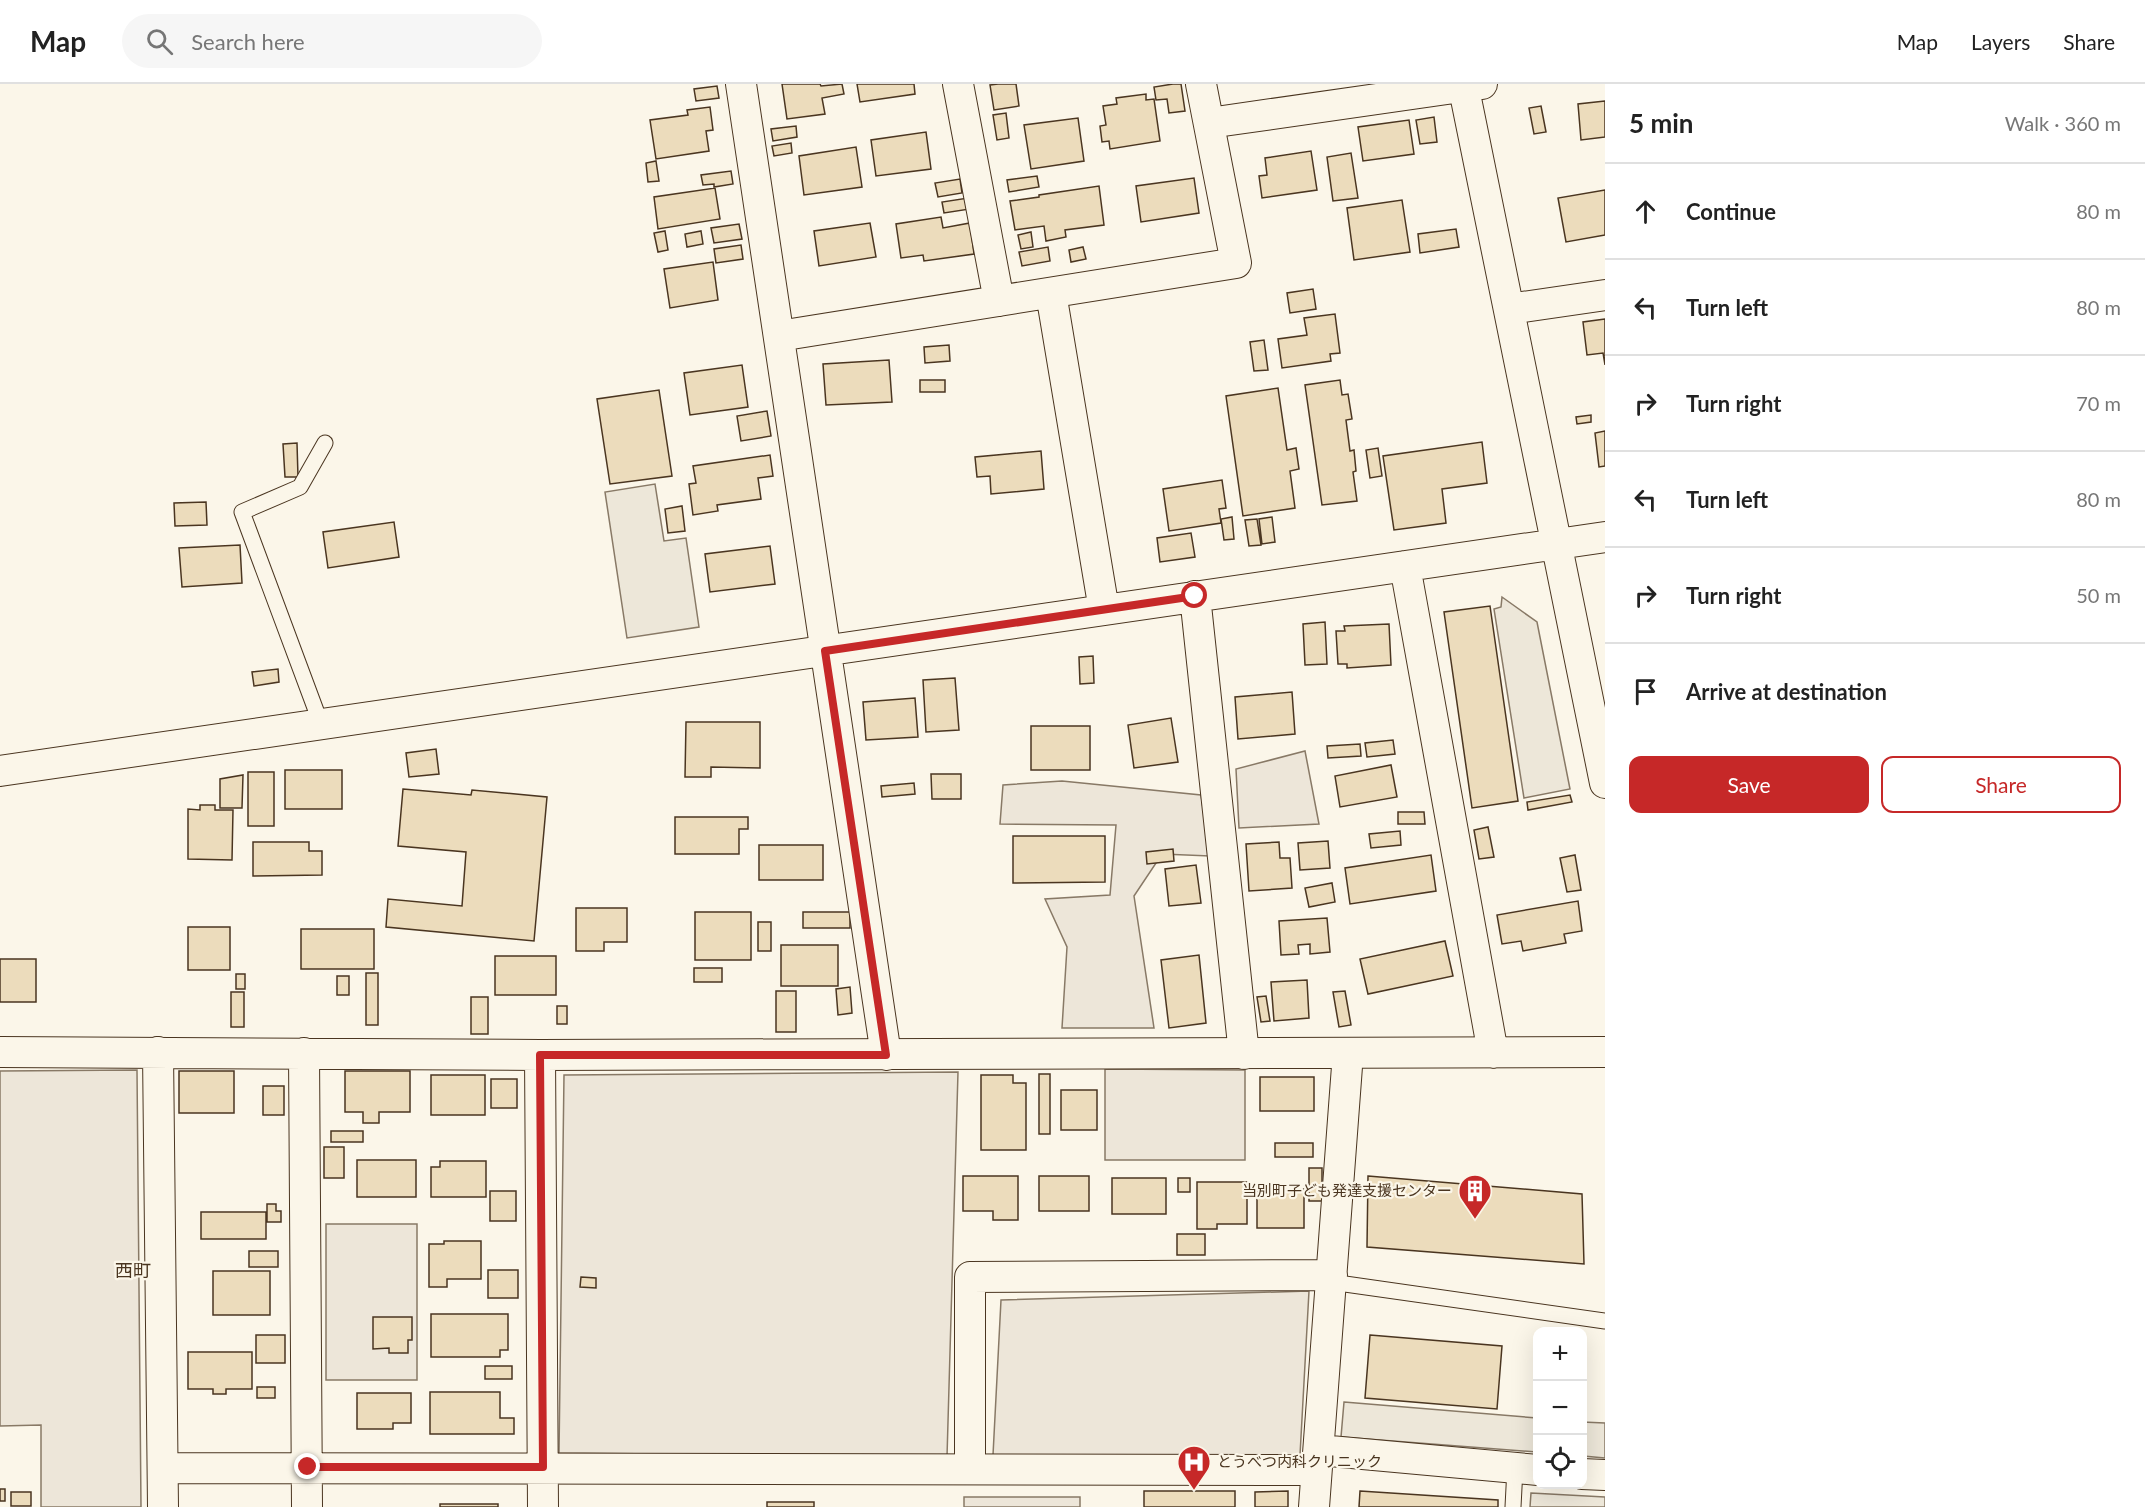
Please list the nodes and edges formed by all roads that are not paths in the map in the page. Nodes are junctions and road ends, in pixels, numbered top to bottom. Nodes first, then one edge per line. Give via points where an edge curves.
1 (741, 84) edge
2 (958, 84) edge
3 (1201, 84) edge
4 (1470, 85) edge
5 (1209, 123) junction
6 (1051, 293) junction
7 (1605, 295) edge
8 (999, 301) junction
9 (1509, 309) junction
10 (778, 336) junction
11 (325, 443) dead end
12 (1605, 537) edge
13 (1556, 544) junction
14 (1405, 566) junction
15 (1195, 596) junction
16 (1104, 610) junction
17 (825, 651) junction
18 (321, 724) junction
19 (0, 771) edge
20 (1605, 783) edge
21 (0, 1052) edge
22 (158, 1052) junction
23 (1605, 1052) edge
24 (304, 1053) junction
25 (1348, 1053) junction
26 (1493, 1053) junction
27 (1244, 1054) junction
28 (540, 1055) junction
29 (886, 1055) junction
30 (1331, 1279) junction
31 (1605, 1321) edge
32 (1317, 1460) junction
33 (308, 1467) junction
34 (543, 1467) junction
35 (163, 1468) junction
36 (970, 1469) junction
37 (1526, 1469) edge
38 (1587, 1474) edge
39 (1605, 1476) edge
40 (163, 1507) edge
41 (307, 1507) edge
42 (543, 1507) edge
43 (1314, 1507) edge
44 (1513, 1507) edge

1 - 10 street
2 - 8 street
3 - 5 street
4 - 5 street
4 - 9 street
5 - 6 street via 1236,263
6 - 8 street
6 - 16 street
7 - 9 street
8 - 10 street
9 - 13 street
10 - 17 street
11 - 18 lane via 300,487 242,512
12 - 13 street
13 - 14 street
13 - 20 street
14 - 15 street
14 - 26 street
15 - 16 street
15 - 27 street
16 - 17 street
17 - 18 street
17 - 29 street
18 - 19 street
21 - 22 street
22 - 24 street
22 - 35 street
23 - 26 street
24 - 28 street
24 - 33 street
25 - 26 street
25 - 27 street
25 - 30 street
27 - 29 street
28 - 29 street
28 - 34 street
30 - 31 lane
30 - 32 street
30 - 36 street via 970,1277
32 - 36 street
32 - 37 street
32 - 43 street
33 - 34 street
33 - 35 street
33 - 41 street
34 - 36 street
34 - 42 street
35 - 40 street
37 - 44 lane
38 - 39 street

